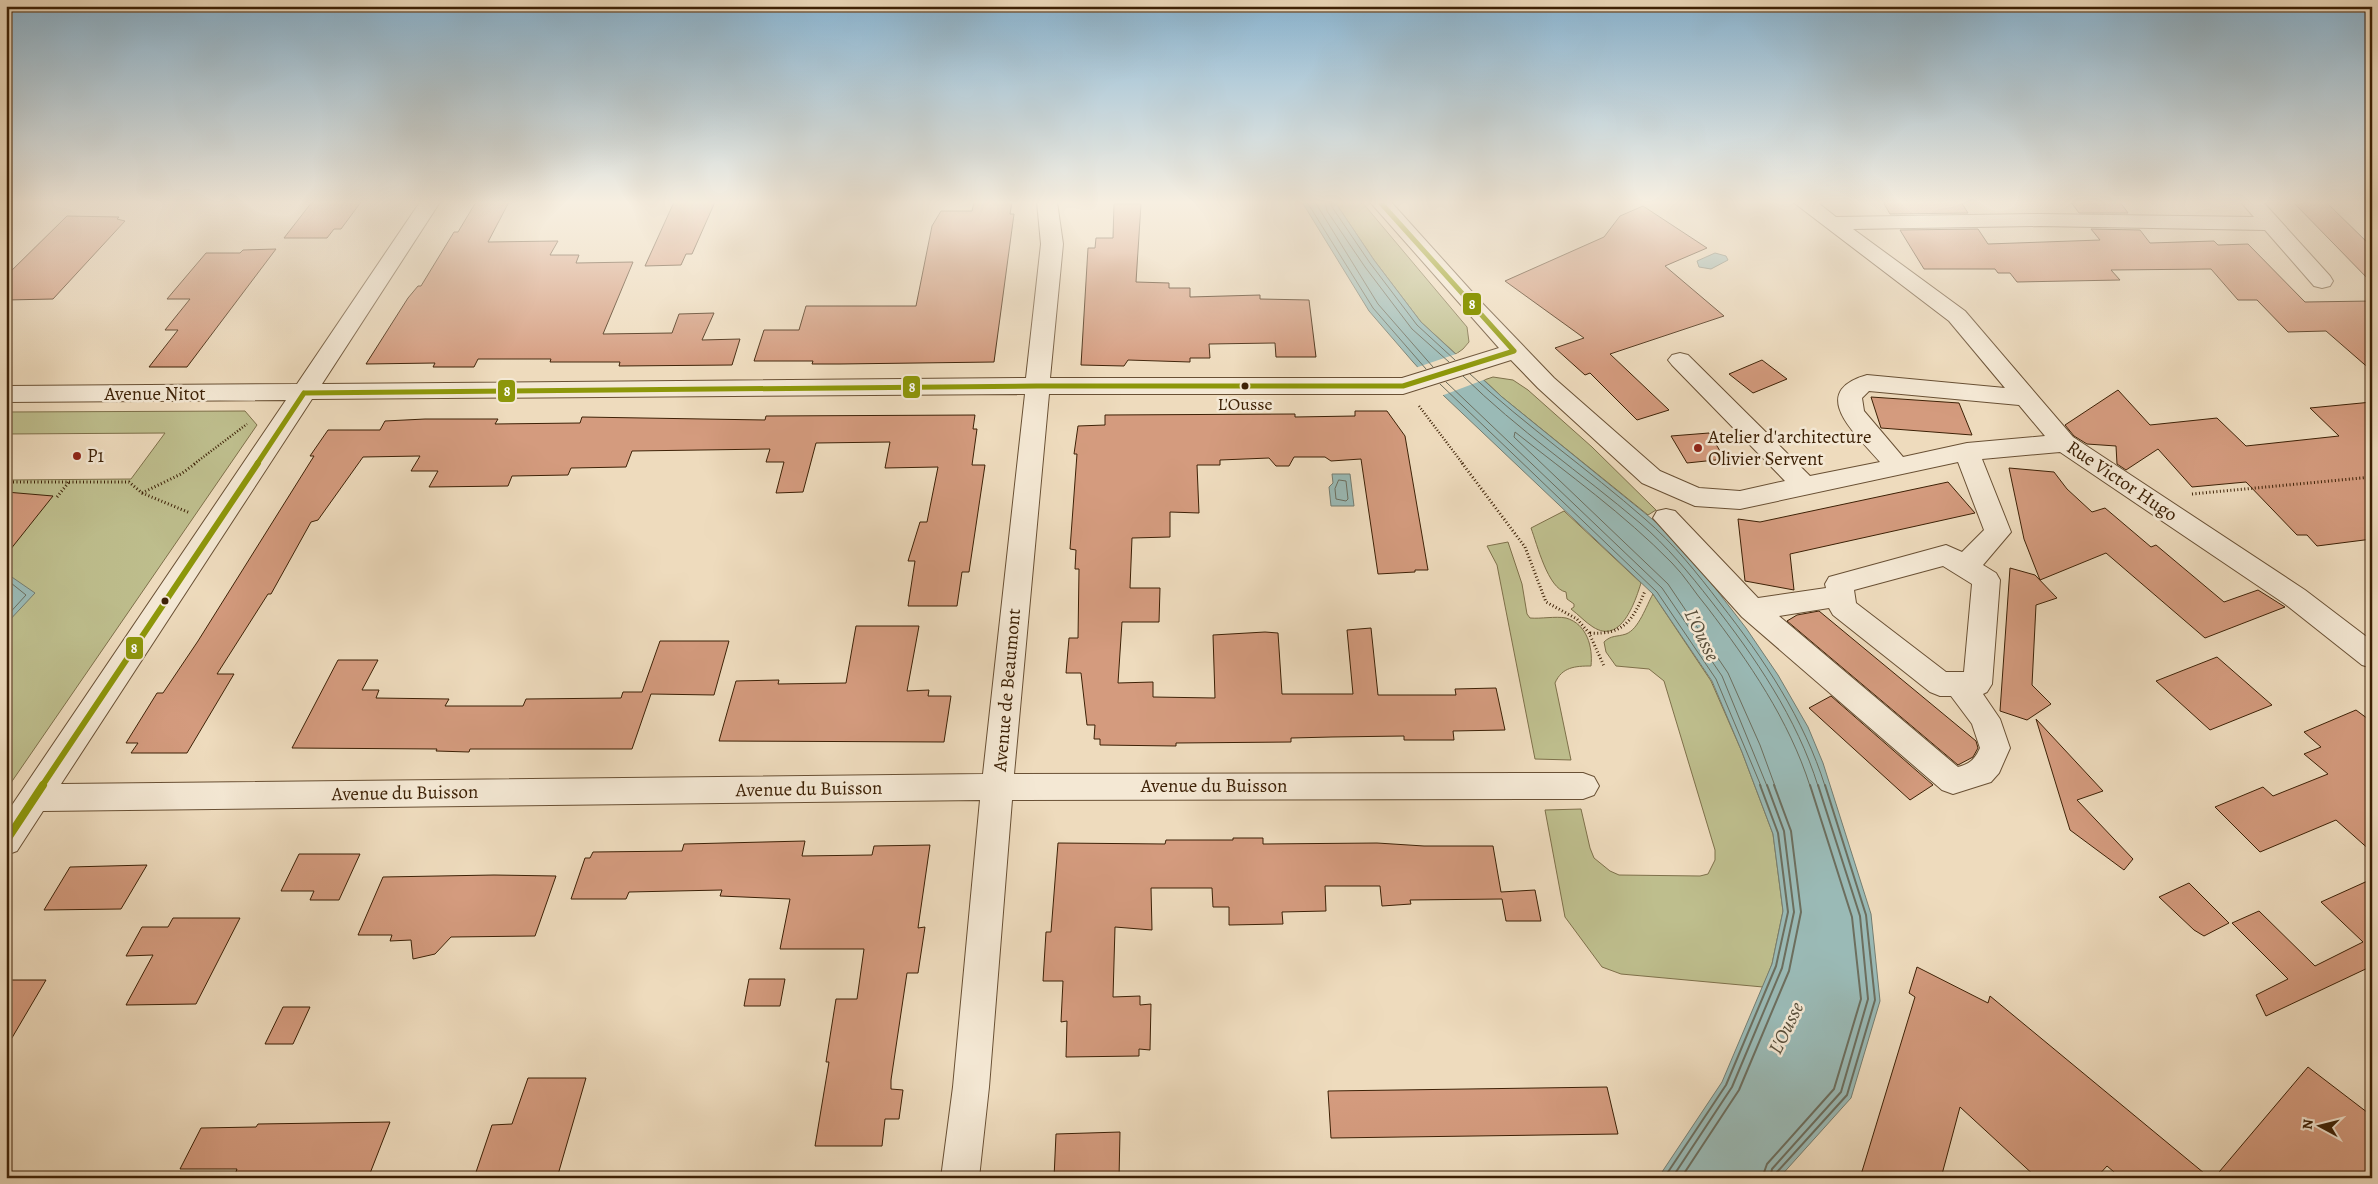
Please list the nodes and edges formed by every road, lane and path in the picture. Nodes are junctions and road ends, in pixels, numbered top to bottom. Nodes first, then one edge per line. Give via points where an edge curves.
1 (394, 257) edge
2 (1051, 257) edge
3 (1430, 257) edge
4 (1878, 257) edge
5 (2301, 257) edge
6 (2322, 281) dead end
7 (1514, 351) junction
8 (1680, 360) dead end
9 (1410, 384) junction
10 (1037, 386) junction
11 (304, 393) junction
12 (6, 394) edge
13 (2026, 398) junction
14 (253, 420) dead end
15 (2064, 443) junction
16 (1967, 452) junction
17 (1898, 467) junction
18 (2372, 477) edge
19 (6, 482) edge
20 (69, 482) junction
21 (1805, 486) junction
22 (142, 493) junction
23 (57, 497) dead end
24 (2147, 498) junction
25 (195, 516) dead end
26 (1666, 518) dead end
27 (1965, 566) junction
28 (1644, 591) dead end
29 (1841, 596) junction
30 (1752, 609) junction
31 (1590, 633) junction
32 (2372, 657) edge
33 (1604, 666) dead end
34 (1959, 684) junction
35 (1583, 786) dead end
36 (998, 787) junction
37 (36, 798) junction
38 (6, 841) edge
39 (960, 1178) edge

1 - 11 street
2 - 10 street, Avenue de Beaumont
3 - 7 street
4 - 13 street, Rue Victor Hugo via 1957,316
5 - 6 street
7 - 9 street, Avenue Nitot
7 - 21 street via 1651,477 1695,497 1740,500
8 - 21 street
9 - 10 street, Avenue Nitot
9 - 31 path via 1525,547 1546,602 1577,620
10 - 11 street, Avenue Nitot
10 - 36 street, Avenue de Beaumont
11 - 12 street, Avenue Nitot
11 - 37 street
13 - 15 street, Rue Victor Hugo
13 - 17 street via 1867,383 1856,386 1849,404 1853,414
14 - 22 path via 180,474
15 - 16 street
15 - 24 street, Rue Victor Hugo
16 - 17 street
16 - 27 street via 1998,532
17 - 21 street
18 - 24 path
19 - 20 path
20 - 22 path via 129,482
20 - 23 path
22 - 25 path
24 - 32 street, Rue Victor Hugo via 2295,597
26 - 30 street
27 - 29 street via 1946,555 1839,584
27 - 34 street via 1986,580 1978,684
28 - 31 path via 1638,608 1622,630 1611,634
29 - 30 street
29 - 34 street via 1843,608 1940,684
30 - 34 street via 1953,781 1987,768 1995,748 1985,719
31 - 33 path
35 - 36 street, Avenue du Buisson
36 - 37 street, Avenue du Buisson
36 - 39 street, Avenue de Beaumont
37 - 38 street

